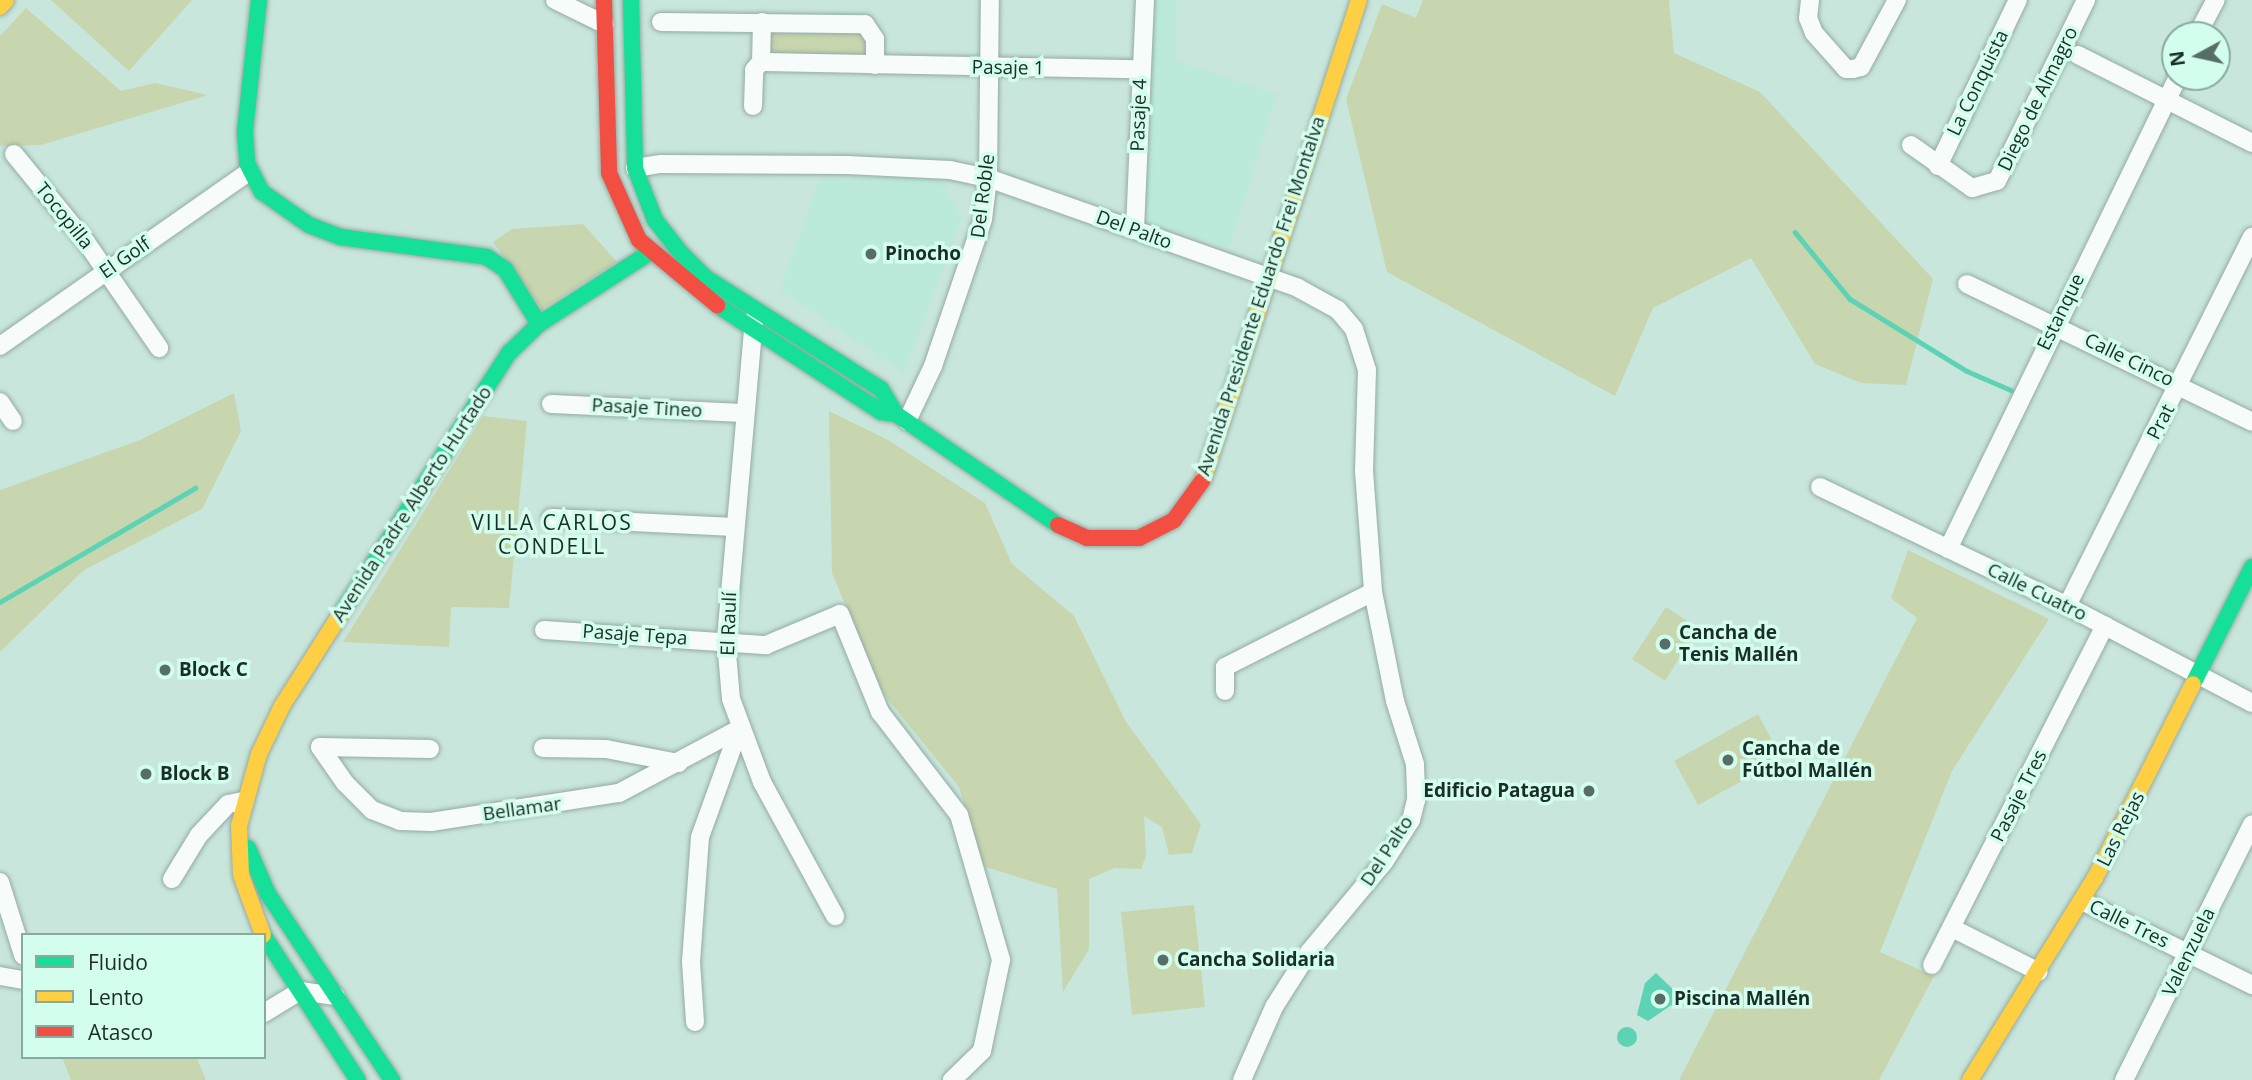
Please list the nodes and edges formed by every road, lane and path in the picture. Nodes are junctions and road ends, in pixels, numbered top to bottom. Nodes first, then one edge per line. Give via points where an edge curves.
1 (6, 0) edge
2 (259, 0) edge
3 (555, 0) edge
4 (604, 0) edge
5 (631, 0) edge
6 (990, 0) edge
7 (1145, 0) edge
8 (1359, 0) edge
9 (1897, 0) edge
10 (2018, 0) edge
11 (2086, 0) edge
12 (2216, 0) edge
13 (0, 7) edge
14 (1809, 9) edge
15 (2205, 21) edge
16 (661, 22) dead end
17 (762, 22) junction
18 (604, 24) junction
19 (2078, 55) dead end
20 (761, 62) junction
21 (875, 65) junction
22 (989, 68) junction
23 (1141, 69) junction
24 (2171, 91) edge
25 (2168, 98) junction
26 (753, 106) dead end
27 (2252, 142) edge
28 (1911, 145) dead end
29 (14, 155) dead end
30 (1938, 166) junction
31 (635, 168) junction
32 (250, 171) junction
33 (988, 178) junction
34 (649, 207) junction
35 (1135, 229) junction
36 (2252, 237) edge
37 (649, 253) junction
38 (106, 271) junction
39 (706, 278) junction
40 (1269, 278) junction
41 (1967, 284) dead end
42 (754, 318) junction
43 (540, 324) junction
44 (2054, 324) junction
45 (0, 346) edge
46 (159, 348) dead end
47 (2179, 385) junction
48 (0, 402) edge
49 (551, 404) dead end
50 (744, 413) junction
51 (902, 417) junction
52 (13, 421) dead end
53 (2252, 422) edge
54 (1819, 487) dead end
55 (551, 518) dead end
56 (735, 527) junction
57 (1948, 549) junction
58 (2252, 567) edge
59 (1373, 592) junction
60 (2067, 606) junction
61 (2105, 626) junction
62 (544, 630) dead end
63 (726, 642) junction
64 (2199, 677) junction
65 (1225, 691) dead end
66 (2252, 703) edge
67 (739, 729) junction
68 (543, 748) dead end
69 (430, 749) dead end
70 (678, 764) junction
71 (243, 806) junction
72 (2252, 824) edge
73 (172, 879) dead end
74 (0, 882) edge
75 (2082, 901) junction
76 (835, 916) dead end
77 (1952, 928) junction
78 (263, 933) edge
79 (266, 939) edge
80 (21, 950) edge
81 (306, 951) junction
82 (2188, 953) junction
83 (1932, 965) dead end
84 (2039, 972) junction
85 (0, 976) edge
86 (21, 980) edge
87 (2252, 985) edge
88 (300, 991) junction
89 (336, 996) junction
90 (266, 1012) edge
91 (695, 1022) dead end
92 (358, 1080) edge
93 (392, 1080) edge
94 (952, 1080) edge
95 (1242, 1080) edge
96 (1970, 1080) edge
97 (2124, 1080) edge

1 - 13 street
2 - 32 street via 245,100
3 - 18 street
4 - 18 street, Avenida Presidente Eduardo Frei Montalva
5 - 31 street, Avenida Presidente Eduardo Frei Montalva
6 - 22 street, Del Roble
7 - 23 street, Pasaje 4
8 - 40 street, Avenida Presidente Eduardo Frei Montalva
9 - 14 street via 1861,67 1846,69 1814,33
10 - 30 street, La Conquista
11 - 30 street, Diego de Almagro via 1997,181 1972,188
12 - 15 street
16 - 17 street
17 - 20 street
17 - 21 street via 865,24 876,39
18 - 37 street, Avenida Presidente Eduardo Frei Montalva via 609,173 624,214
19 - 25 street
20 - 21 street, Pasaje 1
20 - 26 street via 754,70
21 - 22 street, Pasaje 1
22 - 23 street, Pasaje 1
22 - 33 street, Del Roble
23 - 35 street, Pasaje 4
24 - 25 street, Estanque
25 - 27 street
25 - 44 street, Estanque
28 - 30 street
29 - 38 street, Tocopilla
31 - 33 street, Del Palto via 661,164 847,165 950,170
31 - 34 street, Avenida Presidente Eduardo Frei Montalva
32 - 38 street, El Golf
32 - 43 street via 270,200 309,225 340,237 496,261
33 - 35 street, Del Palto
33 - 51 street, Del Roble via 976,250 933,366
34 - 37 street
34 - 39 street, Avenida Presidente Eduardo Frei Montalva via 664,233
35 - 40 street, Del Palto
36 - 47 street, Prat
37 - 39 street
37 - 42 street, Avenida Presidente Eduardo Frei Montalva
37 - 43 street, Avenida Padre Alberto Hurtado
38 - 45 street, El Golf
38 - 46 street, Tocopilla
39 - 42 street, Avenida Presidente Eduardo Frei Montalva
40 - 51 street, Avenida Presidente Eduardo Frei Montalva via 1208,469 1184,510 1152,533 1113,541 1075,534
40 - 59 street, Del Palto via 1338,310 1363,347 1368,400 1364,471
41 - 44 street, Calle Cinco
42 - 50 street, El Raulí
42 - 51 street, Avenida Presidente Eduardo Frei Montalva via 881,412
43 - 71 street, Avenida Padre Alberto Hurtado via 509,353 308,664 260,754
44 - 47 street, Calle Cinco
44 - 57 street, Estanque
47 - 53 street, Calle Cinco
47 - 60 street, Prat
48 - 52 street
49 - 50 street, Pasaje Tineo
50 - 56 street, El Raulí
54 - 57 street, Calle Cuatro
55 - 56 street
56 - 63 street, El Raulí
57 - 60 street, Calle Cuatro
58 - 64 street, Las Rejas
59 - 65 street via 1225,667
59 - 95 street, Del Palto via 1395,701 1416,764 1411,820 1384,862 1295,973 1265,1024
60 - 61 street, Calle Cuatro
61 - 64 street, Calle Cuatro
61 - 77 street, Pasaje Tres
62 - 63 street, Pasaje Tepa
63 - 67 street, El Raulí
63 - 94 street, Pasaje Tepa via 766,645 839,614 880,712 959,815 1001,960 982,1051
64 - 66 street, Calle Cuatro
64 - 75 street, Las Rejas
67 - 70 street, Bellamar
67 - 76 street, El Raulí
67 - 91 street via 700,837 691,962
68 - 70 street via 607,750
69 - 70 street, Bellamar via 320,747 345,783 372,810 414,822 602,798
71 - 73 street via 228,804 199,835
71 - 78 street, Avenida Padre Alberto Hurtado via 241,875
71 - 81 street via 259,878
72 - 82 street, Valenzuela
74 - 80 street
75 - 82 street, Calle Tres
75 - 84 street, Las Rejas
77 - 83 street, Pasaje Tres
77 - 84 street
79 - 88 street, Avenida Padre Alberto Hurtado
81 - 88 street
81 - 89 street
82 - 87 street, Calle Tres
82 - 97 street, Valenzuela
84 - 96 street, Las Rejas
85 - 86 street
88 - 89 street
88 - 90 street
88 - 92 street, Avenida Padre Alberto Hurtado
89 - 93 street

